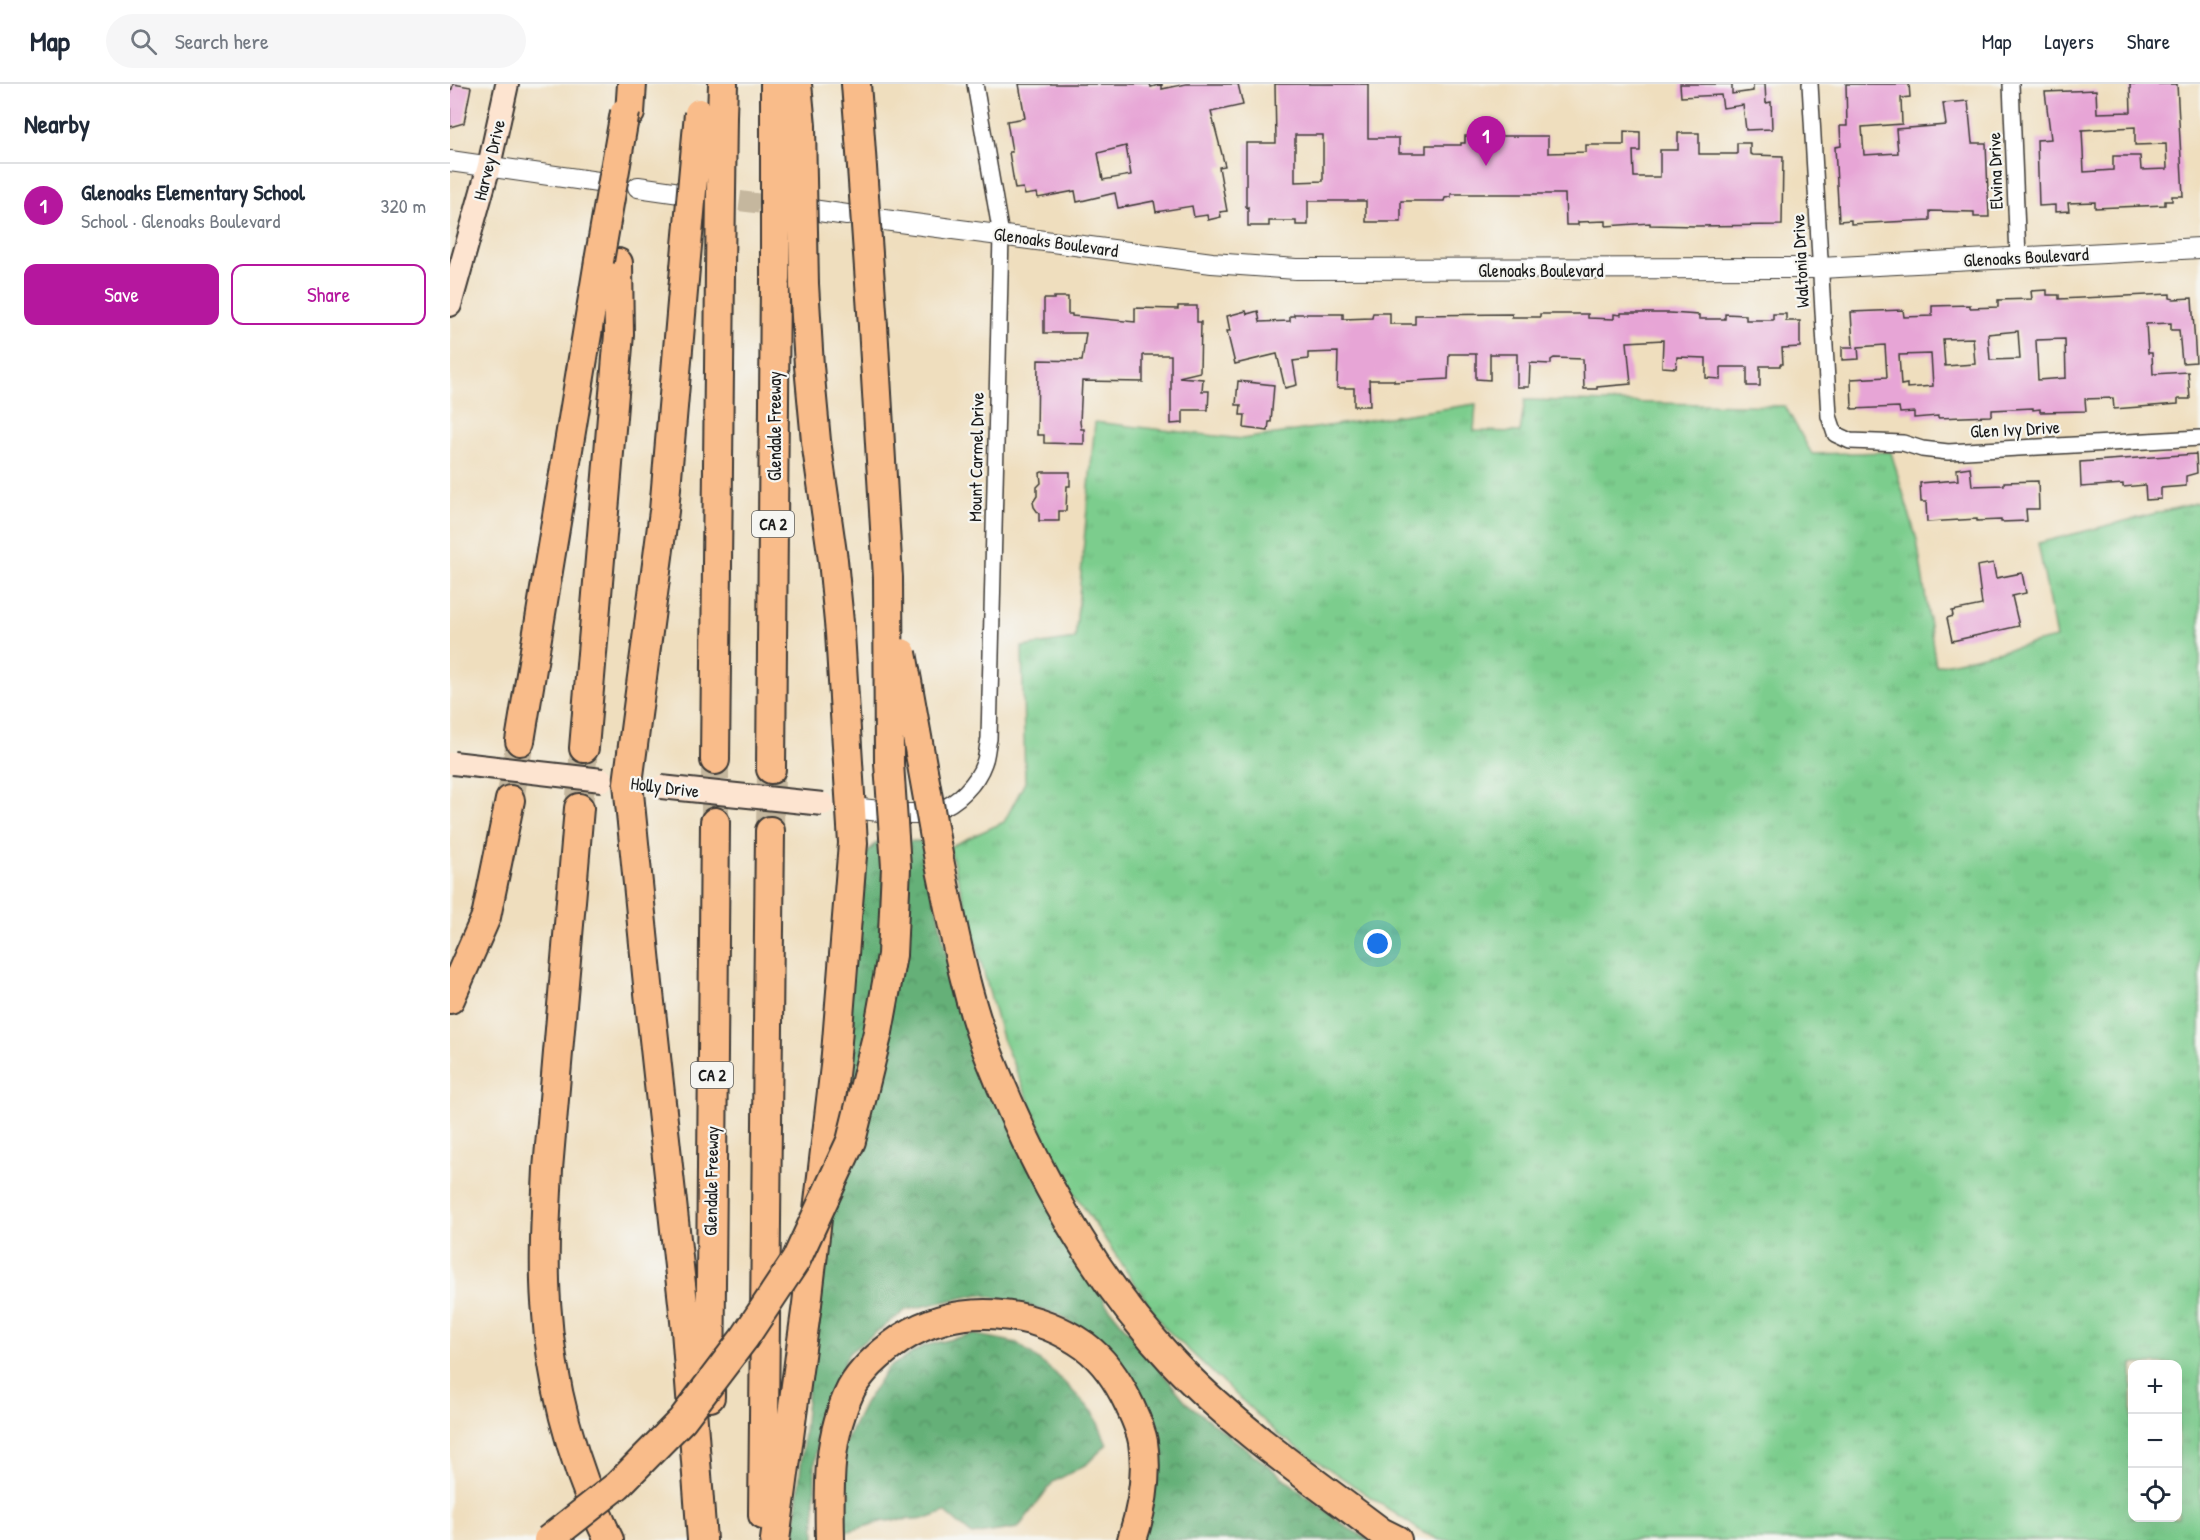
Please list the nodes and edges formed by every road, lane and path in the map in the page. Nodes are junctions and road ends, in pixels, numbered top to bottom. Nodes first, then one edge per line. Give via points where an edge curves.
1 (507, 84) edge
2 (631, 84) edge
3 (708, 84) edge
4 (723, 84) edge
5 (775, 84) edge
6 (798, 84) edge
7 (856, 84) edge
8 (975, 84) edge
9 (1810, 84) edge
10 (2012, 84) edge
11 (711, 114) junction
12 (788, 125) junction
13 (450, 161) edge
14 (489, 166) junction
15 (598, 182) dead end
16 (638, 187) dead end
17 (681, 193) dead end
18 (812, 210) dead end
19 (847, 215) dead end
20 (884, 220) dead end
21 (1001, 235) junction
22 (2200, 248) edge
23 (2018, 257) junction
24 (609, 262) junction
25 (1820, 268) junction
26 (450, 305) edge
27 (1835, 434) joint
28 (2200, 438) edge
29 (888, 578) junction
30 (520, 741) tunnel mouth
31 (584, 748) tunnel mouth
32 (715, 760) tunnel mouth
33 (451, 763) edge
34 (771, 769) tunnel mouth
35 (615, 781) junction
36 (510, 800) tunnel mouth
37 (579, 808) tunnel mouth
38 (866, 809) junction
39 (919, 813) dead end
40 (715, 822) tunnel mouth
41 (770, 831) tunnel mouth
42 (450, 999) edge
43 (605, 1532) edge
44 (548, 1540) edge
45 (702, 1540) edge
46 (709, 1540) edge
47 (763, 1540) edge
48 (775, 1540) edge
49 (830, 1540) edge
50 (1132, 1540) edge
51 (1397, 1540) edge

1 - 14 main road, Harvey Drive
2 - 24 highway, bridge
3 - 11 highway
4 - 11 highway
5 - 12 highway, Glendale Freeway / CA 2
6 - 12 highway
7 - 29 highway, bridge
8 - 21 street, Mount Carmel Drive
9 - 25 street, Waltonia Drive
10 - 23 street, Elvina Drive
11 - 32 highway, bridge via 720,272
11 - 35 highway, bridge via 686,268 664,511
12 - 34 highway, Glendale Freeway / CA 2, bridge via 775,280
12 - 38 highway, bridge via 815,430
13 - 14 street
14 - 15 street
14 - 26 main road, Harvey Drive
16 - 17 street
18 - 19 street
20 - 21 street, Glenoaks Boulevard
21 - 25 street, Glenoaks Boulevard via 1212,263 1296,269
21 - 39 street, Mount Carmel Drive via 988,739 984,763 975,780 948,807
22 - 23 street, Glenoaks Boulevard
23 - 25 street, Glenoaks Boulevard
24 - 30 highway
24 - 31 highway via 619,334
25 - 27 street, Waltonia Drive via 1829,416
27 - 28 street, Glen Ivy Drive via 1850,441 1903,443 1948,452
29 - 44 highway, bridge via 889,763 896,867 892,955 851,1141 796,1260 745,1337 682,1420 618,1485
29 - 51 highway, bridge via 961,963 989,1057 1075,1233 1124,1306 1175,1364 1246,1429 1381,1532
33 - 35 main road, Holly Drive, bridge
35 - 38 main road, Holly Drive, bridge
35 - 45 highway via 648,984 686,1330
36 - 42 highway via 486,916
37 - 43 highway via 548,1169 546,1300 564,1417 577,1463
38 - 48 highway via 853,843 835,1066
40 - 46 highway, Glendale Freeway / CA 2
41 - 47 highway
49 - 50 highway via 831,1450 852,1387 890,1346 916,1329 977,1313 1008,1315 1058,1331 1086,1347 1122,1390 1143,1440 1142,1504

